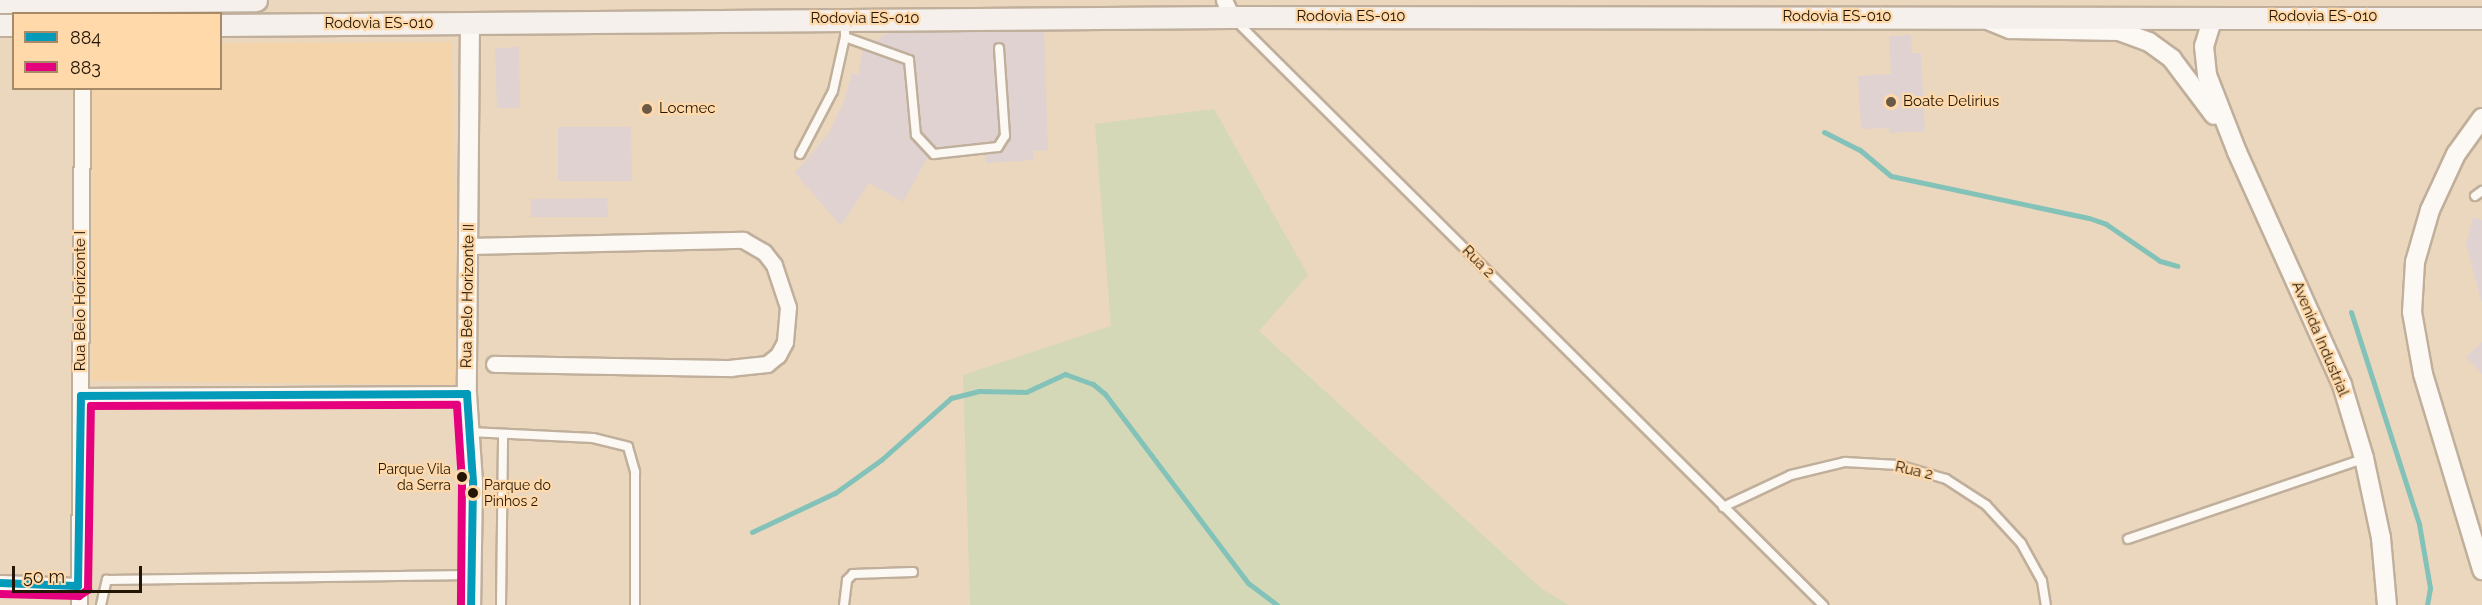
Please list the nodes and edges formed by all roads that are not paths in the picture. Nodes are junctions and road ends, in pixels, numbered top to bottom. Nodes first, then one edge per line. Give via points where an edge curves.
1 (256, 0) edge
2 (2228, 0) edge
3 (0, 2) edge
4 (1228, 9) edge
5 (1976, 16) junction
6 (2213, 17) junction
7 (2482, 18) edge
8 (470, 23) junction
9 (222, 25) edge
10 (845, 28) junction
11 (999, 48) dead end
12 (82, 90) edge
13 (2482, 118) edge
14 (2237, 152) junction
15 (800, 154) dead end
16 (469, 246) junction
17 (494, 364) dead end
18 (467, 394) junction
19 (81, 396) junction
20 (470, 432) junction
21 (503, 434) junction
22 (2364, 458) junction
23 (1724, 507) junction
24 (2128, 539) dead end
25 (2482, 570) edge
26 (913, 572) dead end
27 (471, 575) junction
28 (0, 583) edge
29 (78, 585) junction
30 (79, 605) edge
31 (101, 605) edge
32 (471, 605) edge
33 (501, 605) edge
34 (635, 605) edge
35 (844, 605) edge
36 (1823, 605) edge
37 (2046, 605) edge
38 (2387, 605) edge

1 - 3 main road
2 - 6 main road
4 - 5 main road, Rodovia ES-010
4 - 10 main road, Rodovia ES-010
4 - 23 lane, Rua 2
5 - 6 main road, Rodovia ES-010
5 - 14 street, Avenida Industrial via 2010,30 2119,31 2149,42 2172,59 2197,89
6 - 7 main road, Rodovia ES-010
6 - 14 street, Avenida Industrial via 2204,46 2207,75
8 - 9 main road, Rodovia ES-010
8 - 10 main road, Rodovia ES-010
8 - 16 street, Rua Belo Horizonte II
10 - 11 lane via 909,60 916,135 934,154 998,147 1005,136
10 - 15 lane via 833,91
12 - 19 street, Rua Belo Horizonte I
13 - 25 street via 2456,154 2430,210 2415,262 2412,312 2423,374
14 - 22 street, Avenida Industrial via 2342,385
16 - 17 street via 743,240 764,252 774,265 788,307 785,342 767,364 731,368
16 - 18 street, Rua Belo Horizonte II
18 - 19 street
18 - 20 street, Rua Belo Horizonte II
19 - 29 street, Rua Belo Horizonte I
20 - 21 lane
20 - 27 street, Rua Belo Horizonte II
21 - 33 lane
21 - 34 lane via 593,438 628,447 635,472
22 - 24 lane
22 - 38 street, Avenida Industrial via 2381,538
23 - 36 lane, Rua 2
23 - 37 lane, Rua 2 via 1791,475 1845,462 1898,465 1946,478 1986,505 2021,543 2042,581
26 - 35 lane via 853,574 847,580
27 - 31 lane via 107,580
27 - 32 street, Rua Belo Horizonte II
28 - 29 street
29 - 30 street, Rua Belo Horizonte I

